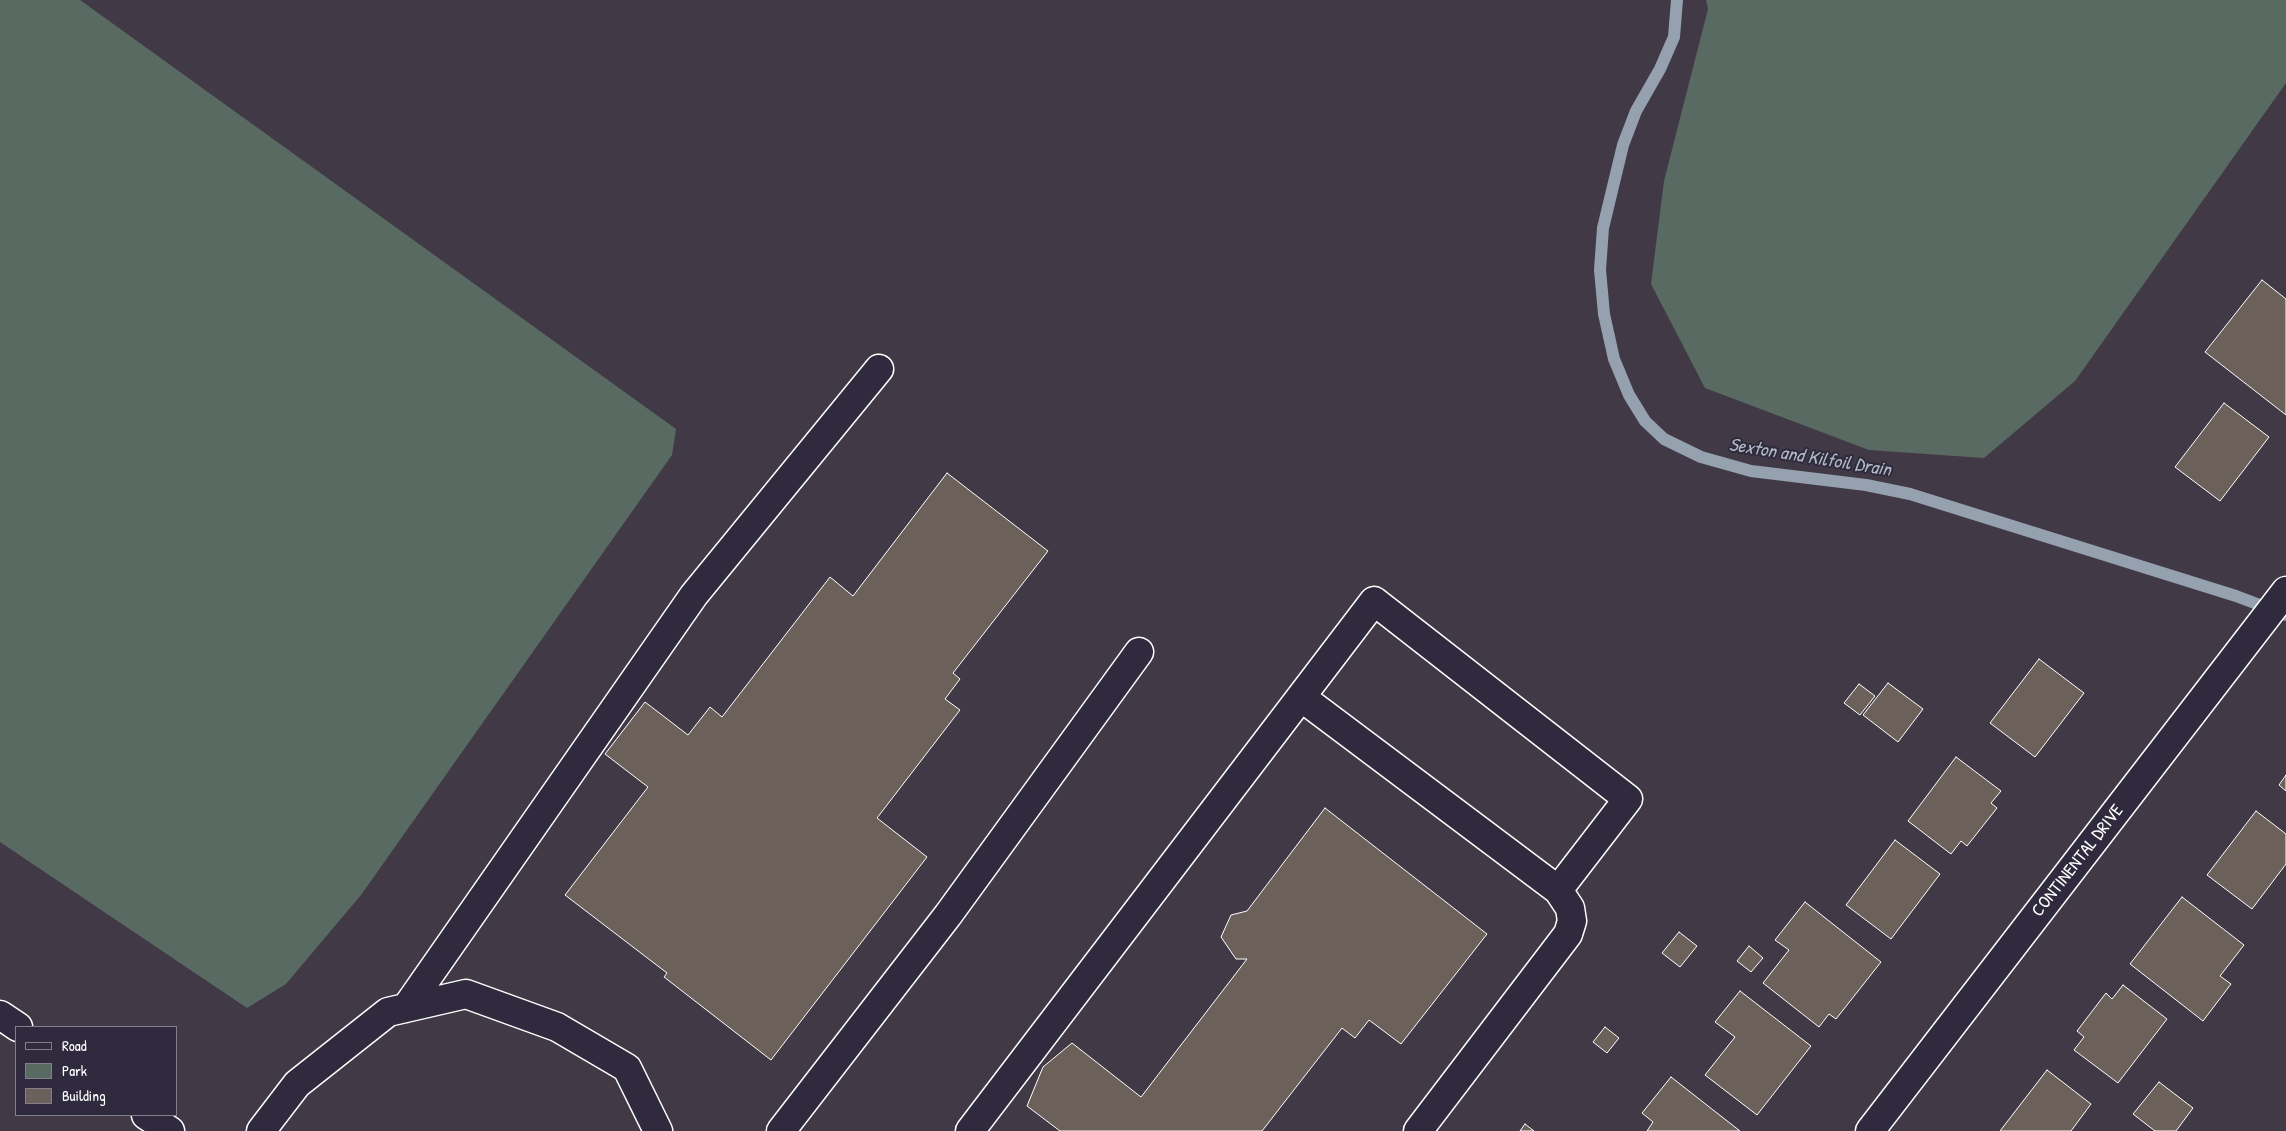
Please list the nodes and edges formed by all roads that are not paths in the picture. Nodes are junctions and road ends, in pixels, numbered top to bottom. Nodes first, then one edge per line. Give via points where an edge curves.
1 (879, 369) dead end
2 (2286, 591) edge
3 (1138, 652) dead end
4 (1301, 696) junction
5 (1558, 890) junction
6 (406, 1008) junction
7 (0, 1015) edge
8 (16, 1026) edge
9 (261, 1131) edge
10 (658, 1131) edge
11 (780, 1131) edge
12 (970, 1131) edge
13 (1418, 1131) edge
14 (1870, 1131) edge

1 - 6 street via 694,595
2 - 14 street, CONTINENTAL DRIVE
3 - 11 street via 948,915
4 - 5 street
4 - 5 street via 1374,601 1387,609 1628,798
4 - 12 street
5 - 13 street via 1570,908 1572,921 1568,934
6 - 9 street via 388,1012 297,1084
6 - 10 street via 466,994 557,1027 626,1068
7 - 8 street

